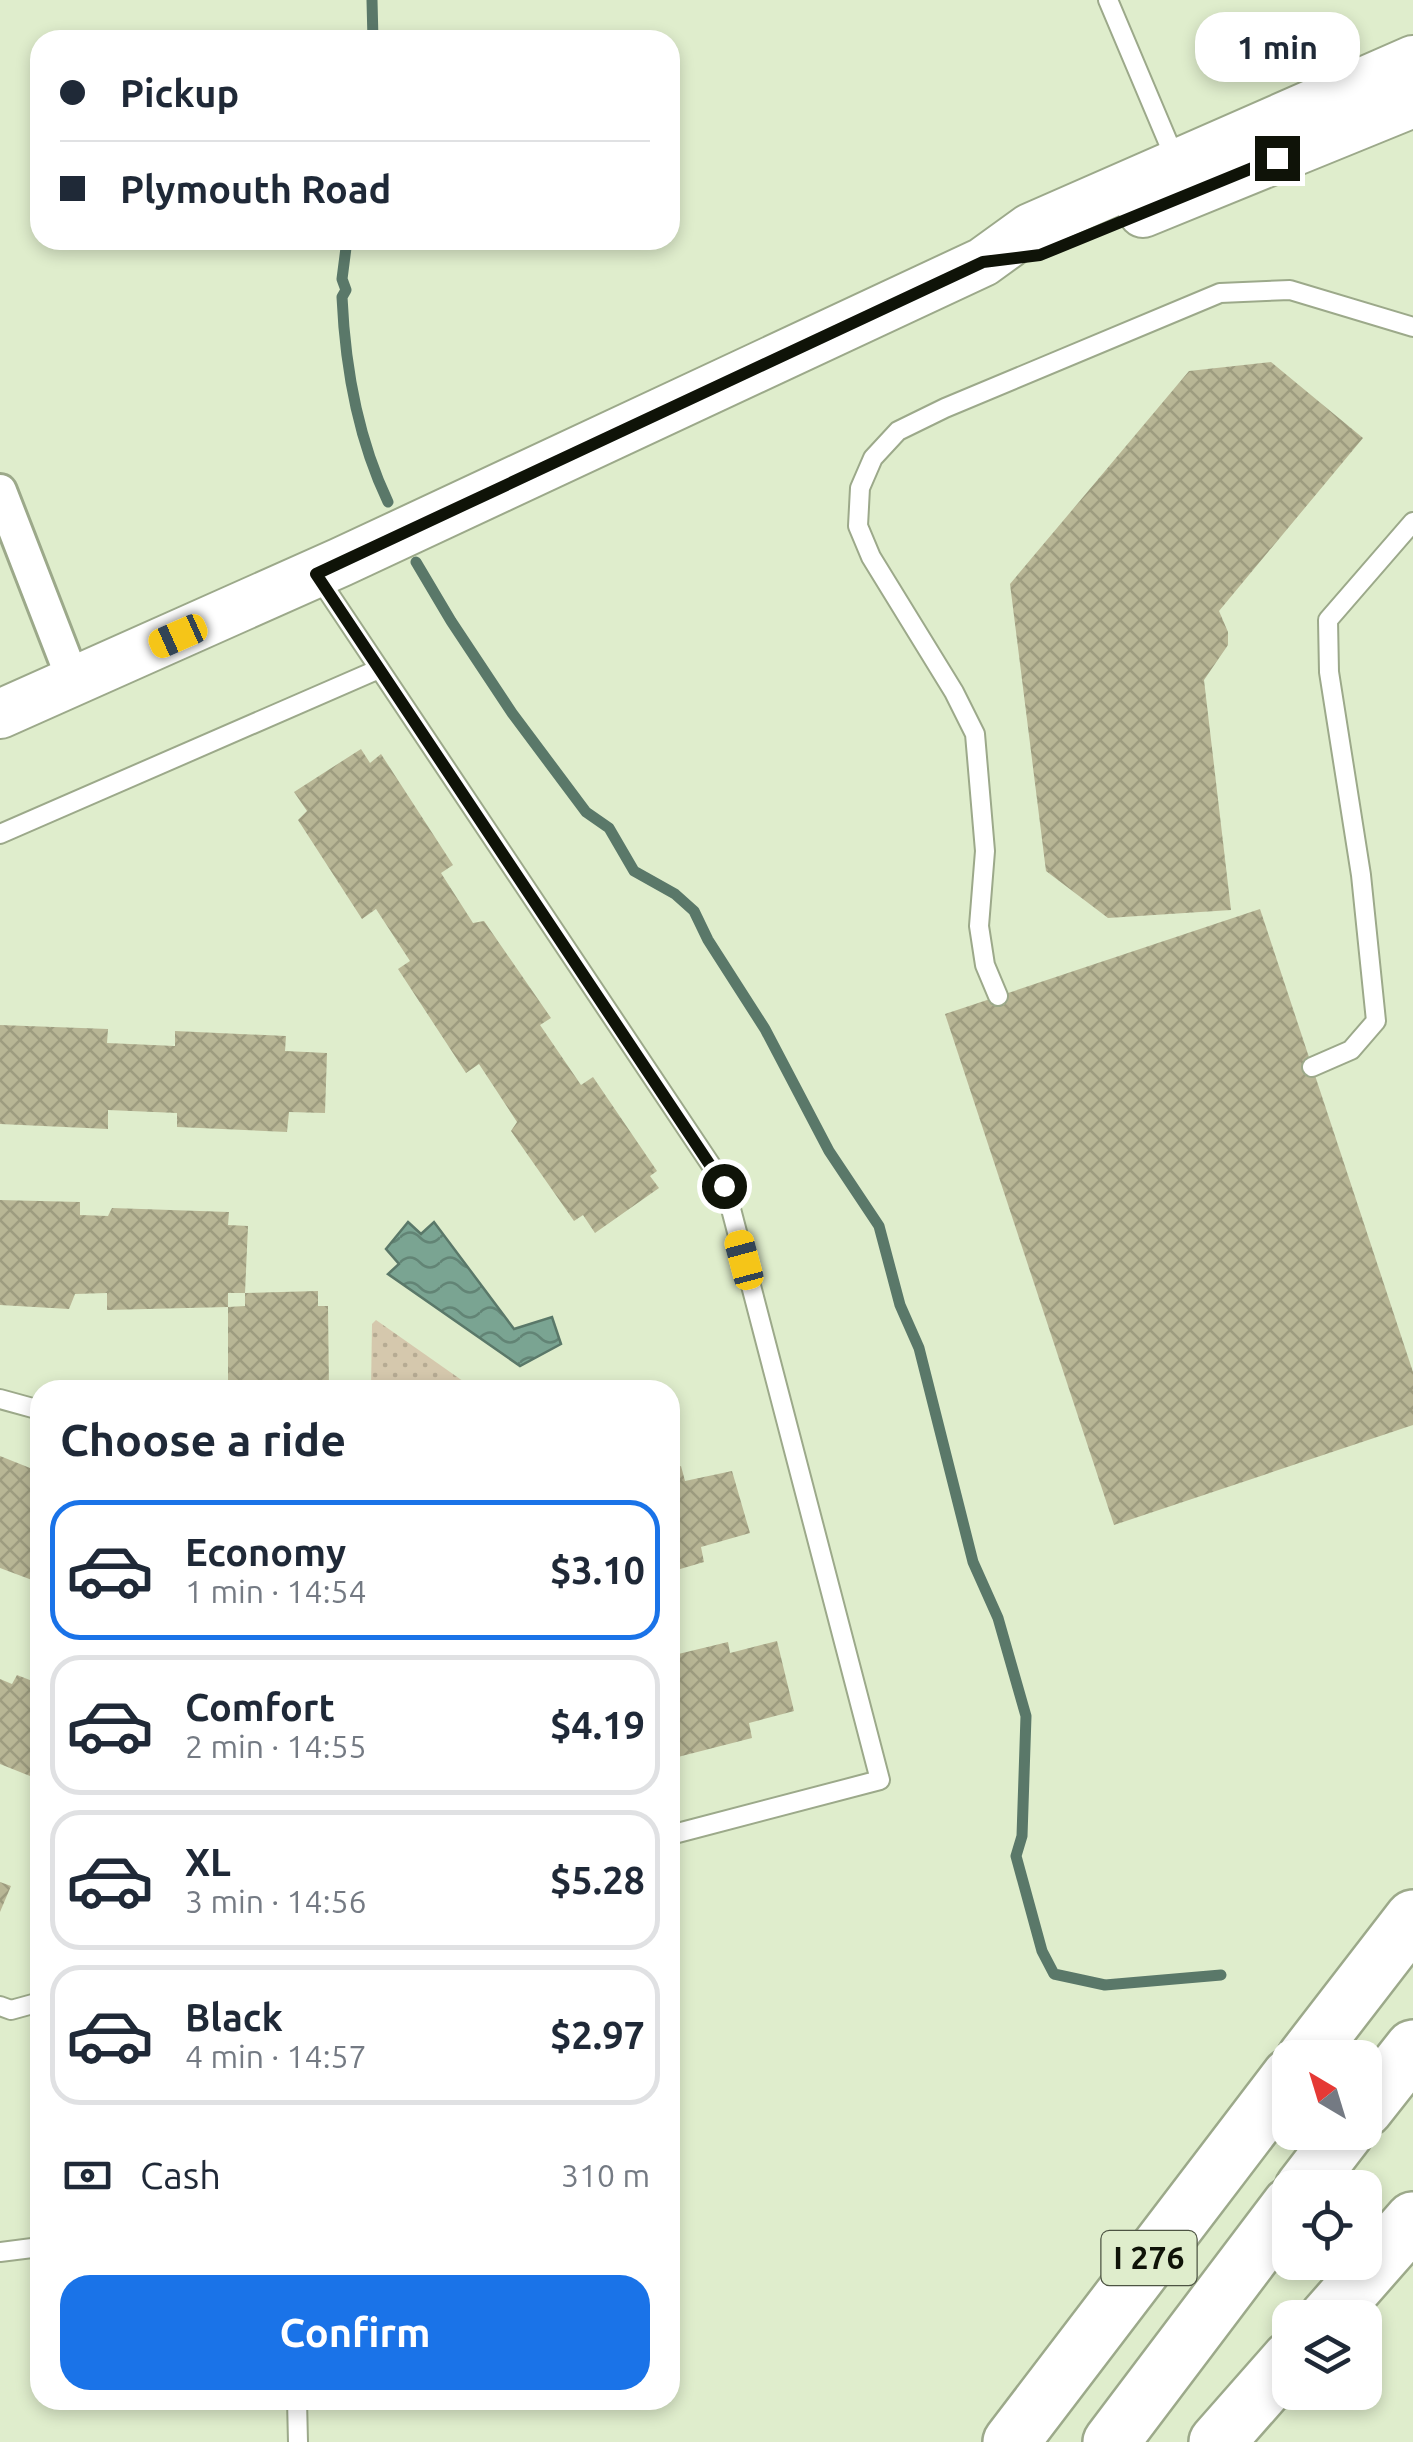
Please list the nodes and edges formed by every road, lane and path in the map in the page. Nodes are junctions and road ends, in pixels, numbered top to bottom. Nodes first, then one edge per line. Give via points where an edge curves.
1 (1108, 0) edge
2 (1413, 60) edge
3 (1413, 103) edge
4 (1177, 163) junction
5 (983, 262) junction
6 (1413, 327) edge
7 (0, 492) edge
8 (1413, 522) edge
9 (316, 574) junction
10 (380, 669) junction
11 (74, 682) junction
12 (0, 714) edge
13 (0, 834) edge
14 (998, 996) dead end
15 (1312, 1067) dead end
16 (0, 1398) edge
17 (30, 1407) edge
18 (680, 1832) edge
19 (1413, 1918) edge
20 (30, 2005) edge
21 (0, 2006) edge
22 (1318, 2040) edge
23 (1413, 2048) edge
24 (1382, 2087) edge
25 (1272, 2100) edge
26 (1413, 2220) edge
27 (1272, 2229) edge
28 (30, 2248) edge
29 (0, 2252) edge
30 (1342, 2300) edge
31 (1272, 2379) edge
32 (297, 2410) edge
33 (298, 2442) edge
34 (1011, 2442) edge
35 (1111, 2442) edge
36 (1216, 2442) edge

1 - 4 lane
2 - 4 main road
3 - 5 main road via 1040,255
4 - 5 main road via 1030,228
5 - 9 main road
6 - 14 lane via 1290,290 1220,293 944,408 898,432 873,458 860,488 858,526 974,734 984,851 978,926
7 - 11 street
8 - 15 lane via 1328,620 1329,672 1376,1020 1351,1050
9 - 10 lane
9 - 11 main road
10 - 13 lane
10 - 18 lane via 724,1186 880,1780
11 - 12 main road
16 - 17 lane
19 - 22 highway
20 - 21 lane
23 - 24 highway
25 - 34 highway, I 276
26 - 30 highway
27 - 35 highway, I 276
28 - 29 lane
31 - 36 highway
32 - 33 lane

